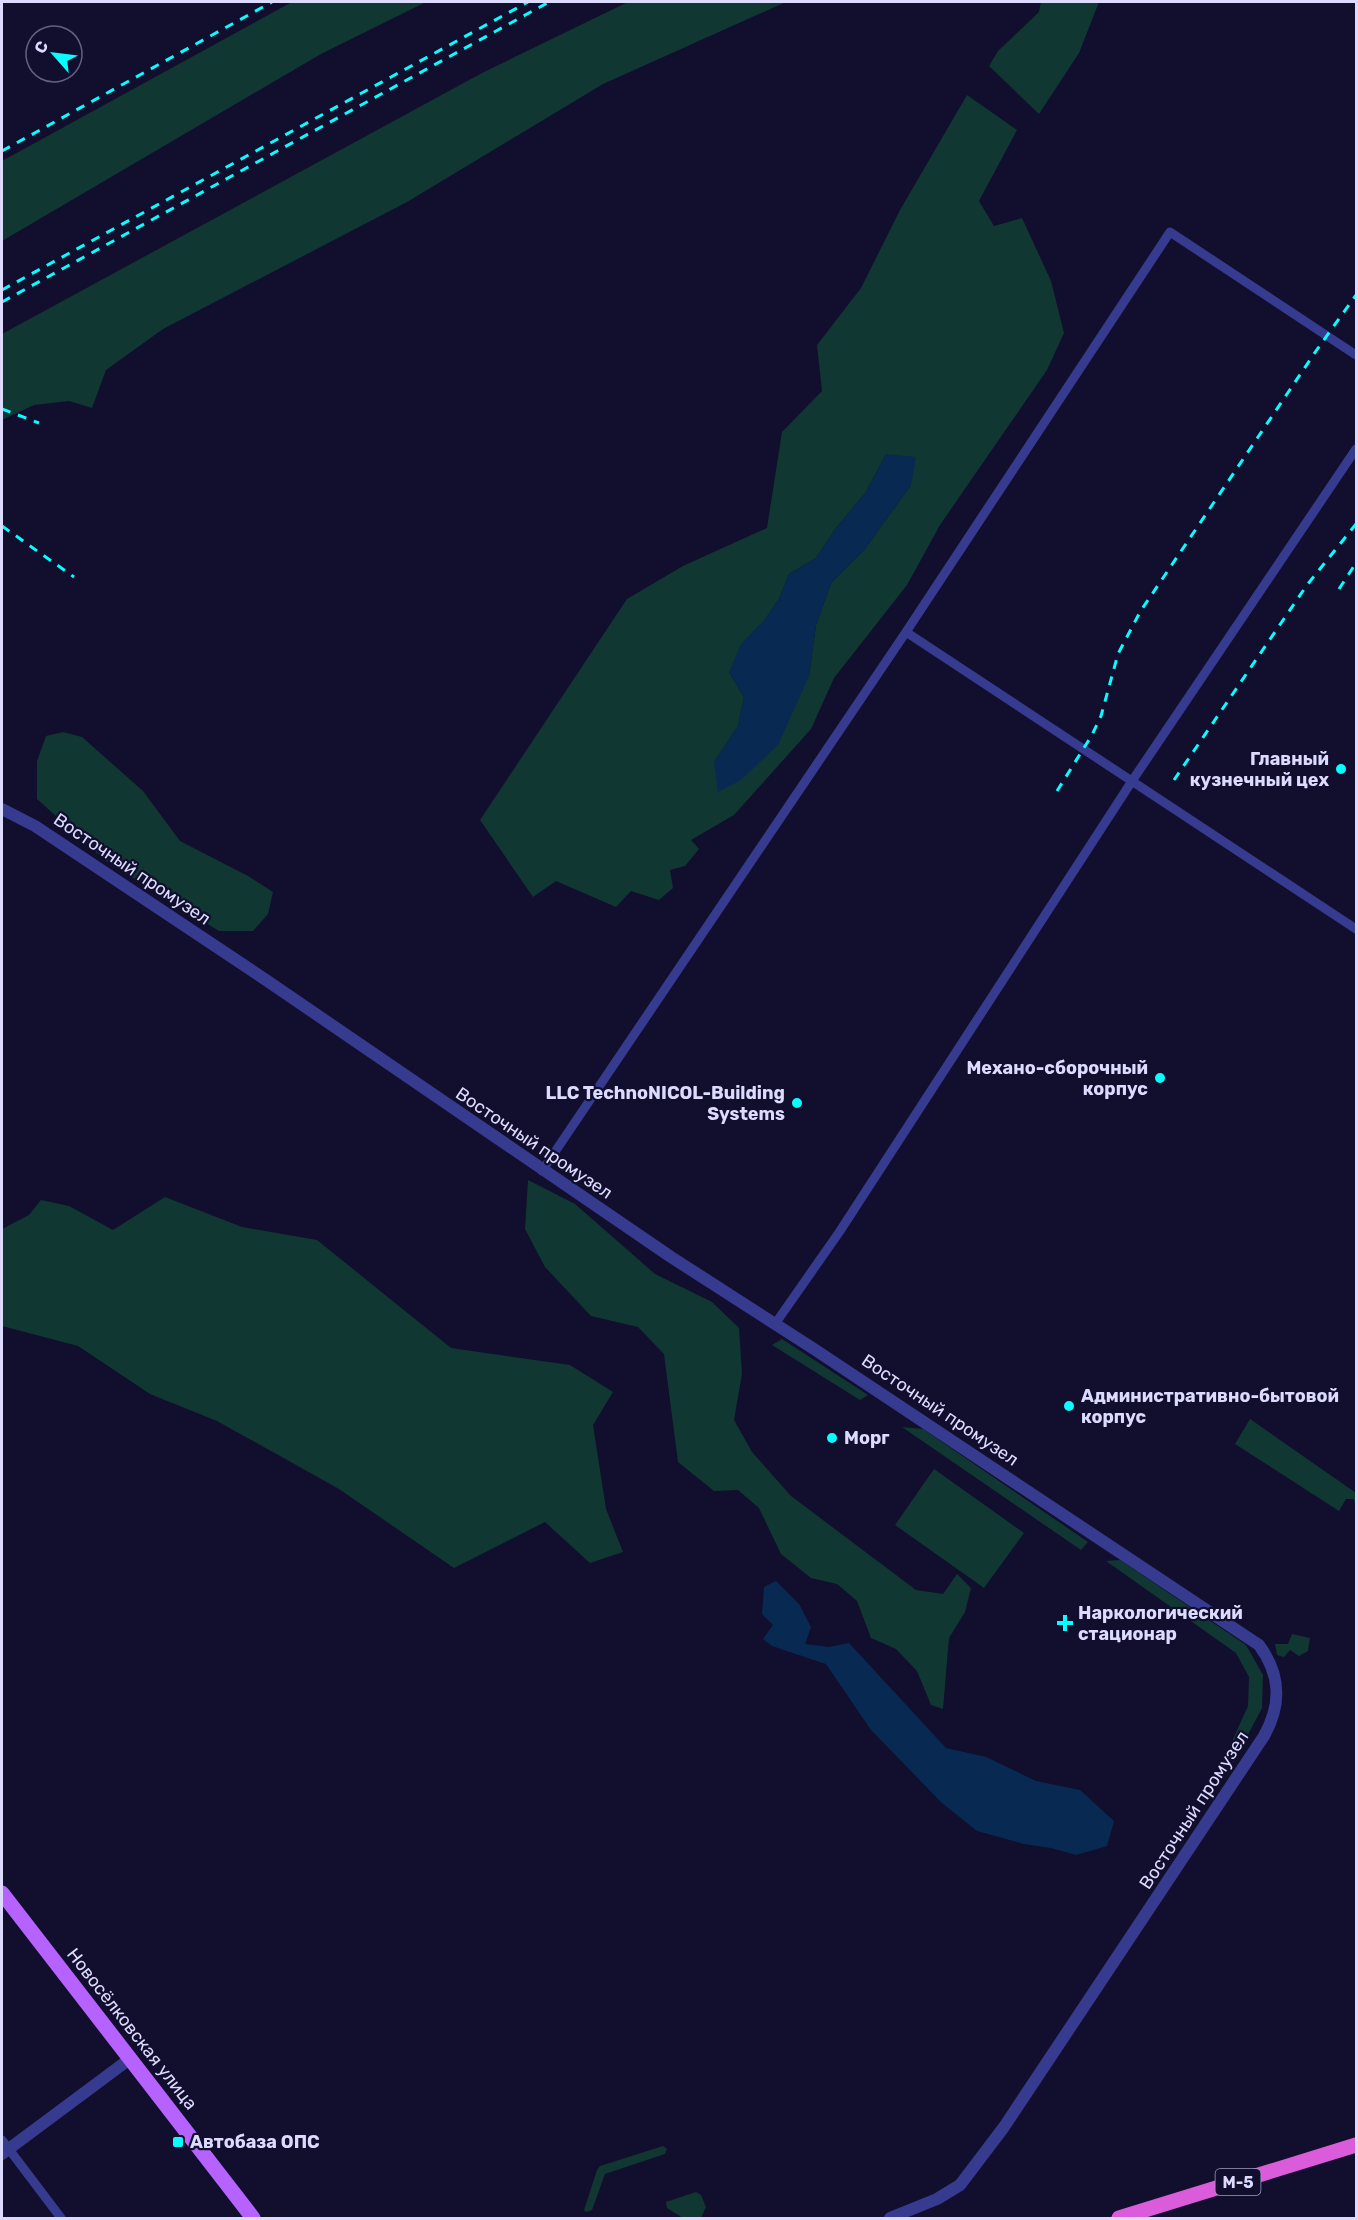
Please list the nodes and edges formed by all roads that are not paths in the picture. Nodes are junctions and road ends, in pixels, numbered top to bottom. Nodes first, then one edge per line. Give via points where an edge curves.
1 (1356, 355) edge
2 (1356, 449) edge
3 (906, 632) junction
4 (1132, 781) junction
5 (2, 810) edge
6 (1356, 929) edge
7 (542, 1171) junction
8 (775, 1323) junction
9 (2, 1893) edge
10 (131, 2058) junction
11 (1356, 2145) edge
12 (4, 2147) edge
13 (61, 2218) edge
14 (253, 2218) edge
15 (890, 2218) edge
16 (1119, 2218) edge

1 - 3 street via 1170,232
2 - 4 street
3 - 4 street
3 - 7 street
4 - 6 street
4 - 8 street via 840,1231
5 - 7 street, Восточный промузел via 35,826 228,955
7 - 8 street, Восточный промузел
8 - 15 street, Восточный промузел via 1259,1645 1270,1660 1278,1692 1272,1722 1259,1746 1004,2127 960,2185
9 - 10 main road, Новосёлковская улица
10 - 12 street
10 - 14 main road, Новосёлковская улица
11 - 16 highway, М-5
12 - 13 street

